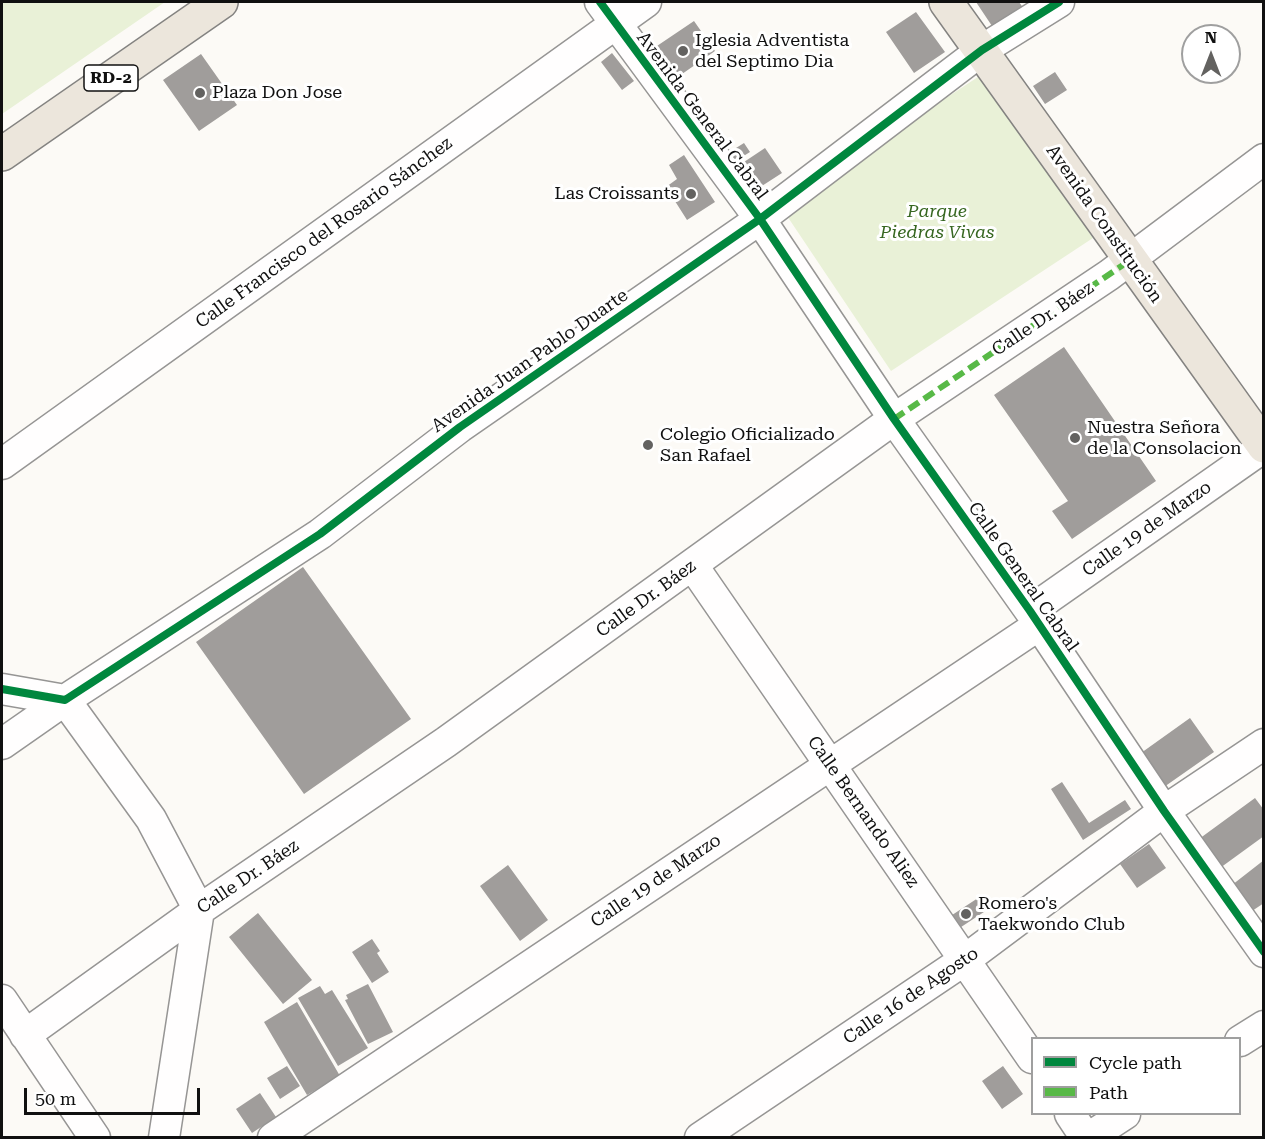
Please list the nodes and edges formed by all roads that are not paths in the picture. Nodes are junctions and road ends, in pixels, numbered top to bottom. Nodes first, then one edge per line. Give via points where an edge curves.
1 (221, 2) edge
2 (646, 2) edge
3 (946, 2) edge
4 (1059, 2) edge
5 (608, 13) edge
6 (982, 50) junction
7 (2, 154) edge
8 (1263, 159) edge
9 (760, 219) junction
10 (1129, 261) junction
11 (894, 419) junction
12 (1263, 447) edge
13 (2, 464) edge
14 (693, 566) junction
15 (1035, 618) junction
16 (2, 689) edge
17 (65, 700) junction
18 (2, 744) edge
19 (1263, 744) edge
20 (830, 765) junction
21 (1164, 811) junction
22 (199, 910) junction
23 (1263, 952) edge
24 (966, 959) junction
25 (2, 999) edge
26 (1263, 1026) edge
27 (26, 1035) junction
28 (1241, 1040) edge
29 (1031, 1056) edge
30 (1071, 1115) edge
31 (1122, 1115) edge
32 (95, 1137) edge
33 (165, 1137) edge
34 (273, 1137) edge
35 (700, 1137) edge
36 (1087, 1137) edge

1 - 7 main road, RD-2
2 - 5 street, Calle Francisco del Rosario Sánchez
3 - 6 main road, Avenida Constitución
4 - 6 street, Avenida Juan Pablo Duarte
5 - 9 street, Avenida General Cabral
5 - 13 street, Calle Francisco del Rosario Sánchez
6 - 9 street, Avenida Juan Pablo Duarte
6 - 10 main road, Avenida Constitución
8 - 10 street, Calle Dr. Báez
9 - 11 street, Calle General Cabral
9 - 17 street, Avenida Juan Pablo Duarte via 460,427 320,534
10 - 11 street, Calle Dr. Báez
10 - 12 main road, Avenida Constitución
11 - 14 street, Calle Dr. Báez
11 - 15 street, Calle General Cabral
12 - 15 street, Calle 19 de Marzo
14 - 20 street, Calle Bernando Aliez
14 - 22 street, Calle Dr. Báez via 446,742
15 - 20 street, Calle 19 de Marzo
15 - 21 street, Calle General Cabral
16 - 17 street
17 - 18 street, Avenida Juan Pablo Duarte
17 - 22 street via 151,819
19 - 21 street, Calle 16 de Agosto
20 - 24 street, Calle Bernando Aliez
20 - 34 street, Calle 19 de Marzo
21 - 23 street, Calle General Cabral
21 - 24 street, Calle 16 de Agosto
22 - 27 street, Calle Dr. Báez
22 - 33 street
24 - 29 street, Calle Bernando Aliez
24 - 35 street, Calle 16 de Agosto
25 - 27 street
26 - 28 street
27 - 32 street
30 - 36 street
31 - 36 street

